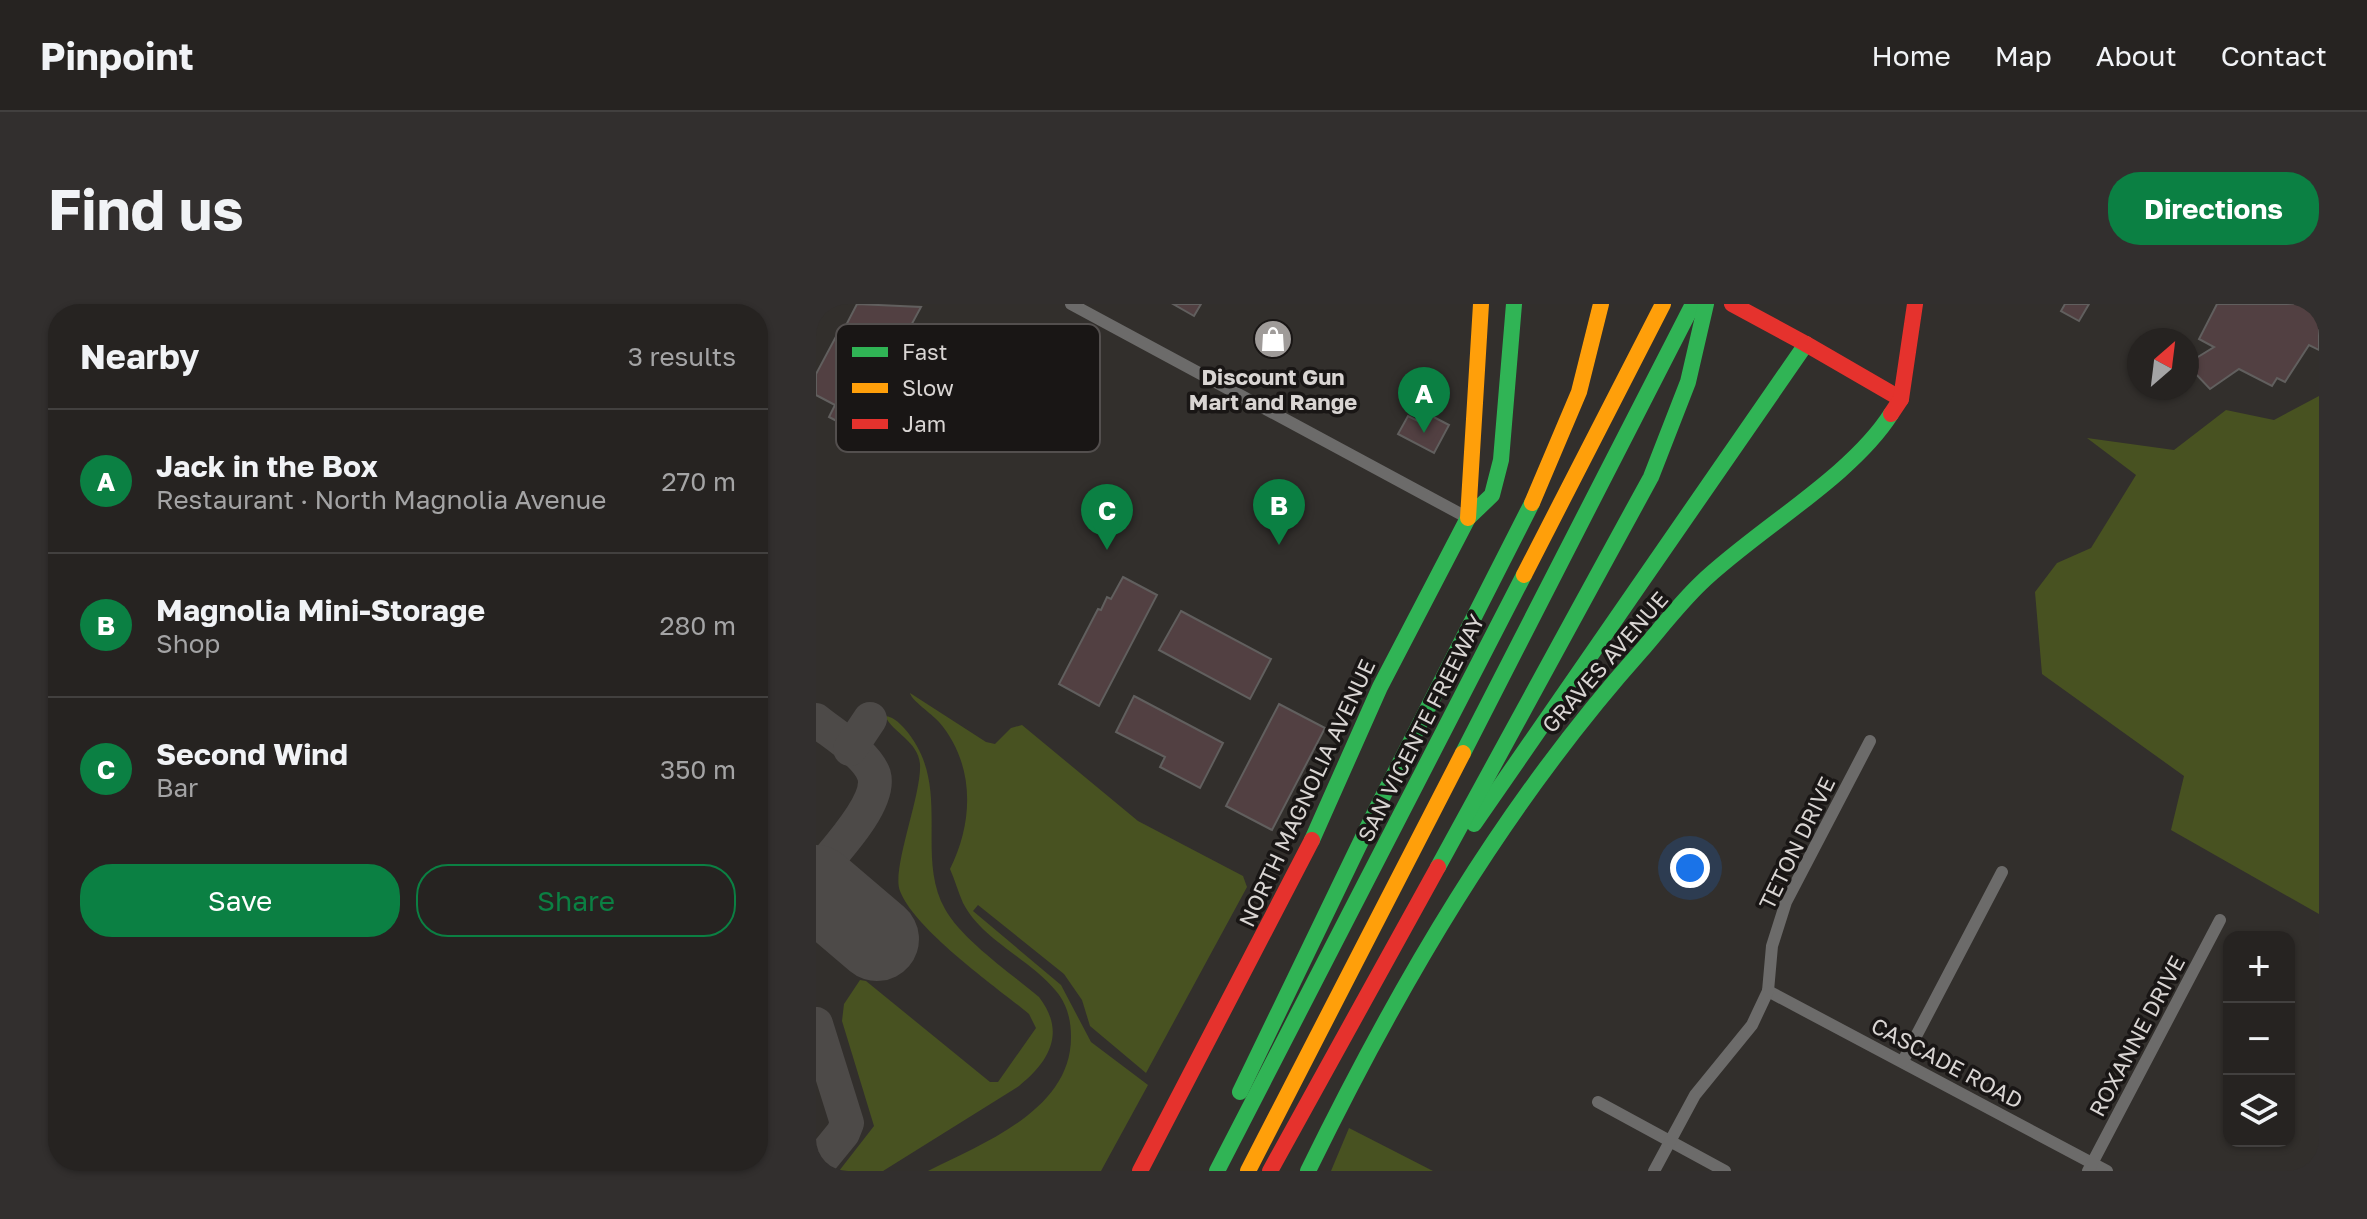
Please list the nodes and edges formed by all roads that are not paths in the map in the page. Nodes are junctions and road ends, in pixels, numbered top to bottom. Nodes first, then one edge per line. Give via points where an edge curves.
1 (1071, 304) edge
2 (1481, 304) edge
3 (1514, 304) edge
4 (1601, 304) edge
5 (1693, 304) edge
6 (1706, 304) edge
7 (1732, 304) edge
8 (1915, 304) edge
9 (1662, 307) edge
10 (1806, 344) junction
11 (1901, 399) junction
12 (1468, 518) junction
13 (1870, 741) dead end
14 (1434, 869) junction
15 (2002, 872) dead end
16 (2220, 920) dead end
17 (1768, 991) junction
18 (1903, 1061) junction
19 (1598, 1102) dead end
20 (1669, 1141) junction
21 (2090, 1167) edge
22 (1140, 1171) edge
23 (1209, 1171) edge
24 (1217, 1171) edge
25 (1248, 1171) edge
26 (1270, 1171) edge
27 (1308, 1171) edge
28 (1654, 1171) edge
29 (1725, 1171) edge
30 (2107, 1171) edge

1 - 12 street
2 - 12 main road, NORTH MAGNOLIA AVENUE
3 - 12 main road, NORTH MAGNOLIA AVENUE via 1498,478 1492,495
4 - 23 main road via 1575,410 1321,920 1238,1096
5 - 25 main road, SAN VICENTE FREEWAY
6 - 14 main road via 1696,363 1664,451
7 - 10 main road
8 - 11 main road, GRAVES AVENUE
9 - 24 main road, SAN VICENTE FREEWAY
10 - 11 main road
10 - 14 main road via 1458,847
11 - 27 main road, GRAVES AVENUE via 1859,452 1701,583 1585,714 1441,921
12 - 22 main road, NORTH MAGNOLIA AVENUE via 1380,687 1298,873
13 - 17 street, TETON DRIVE via 1786,902 1772,946
14 - 26 main road
15 - 18 street
16 - 21 street, ROXANNE DRIVE
17 - 18 street, CASCADE ROAD
17 - 20 street, TETON DRIVE via 1752,1025 1695,1095
18 - 21 street, CASCADE ROAD
19 - 20 street
20 - 28 street, TETON DRIVE
20 - 29 street
21 - 30 street, CASCADE ROAD

